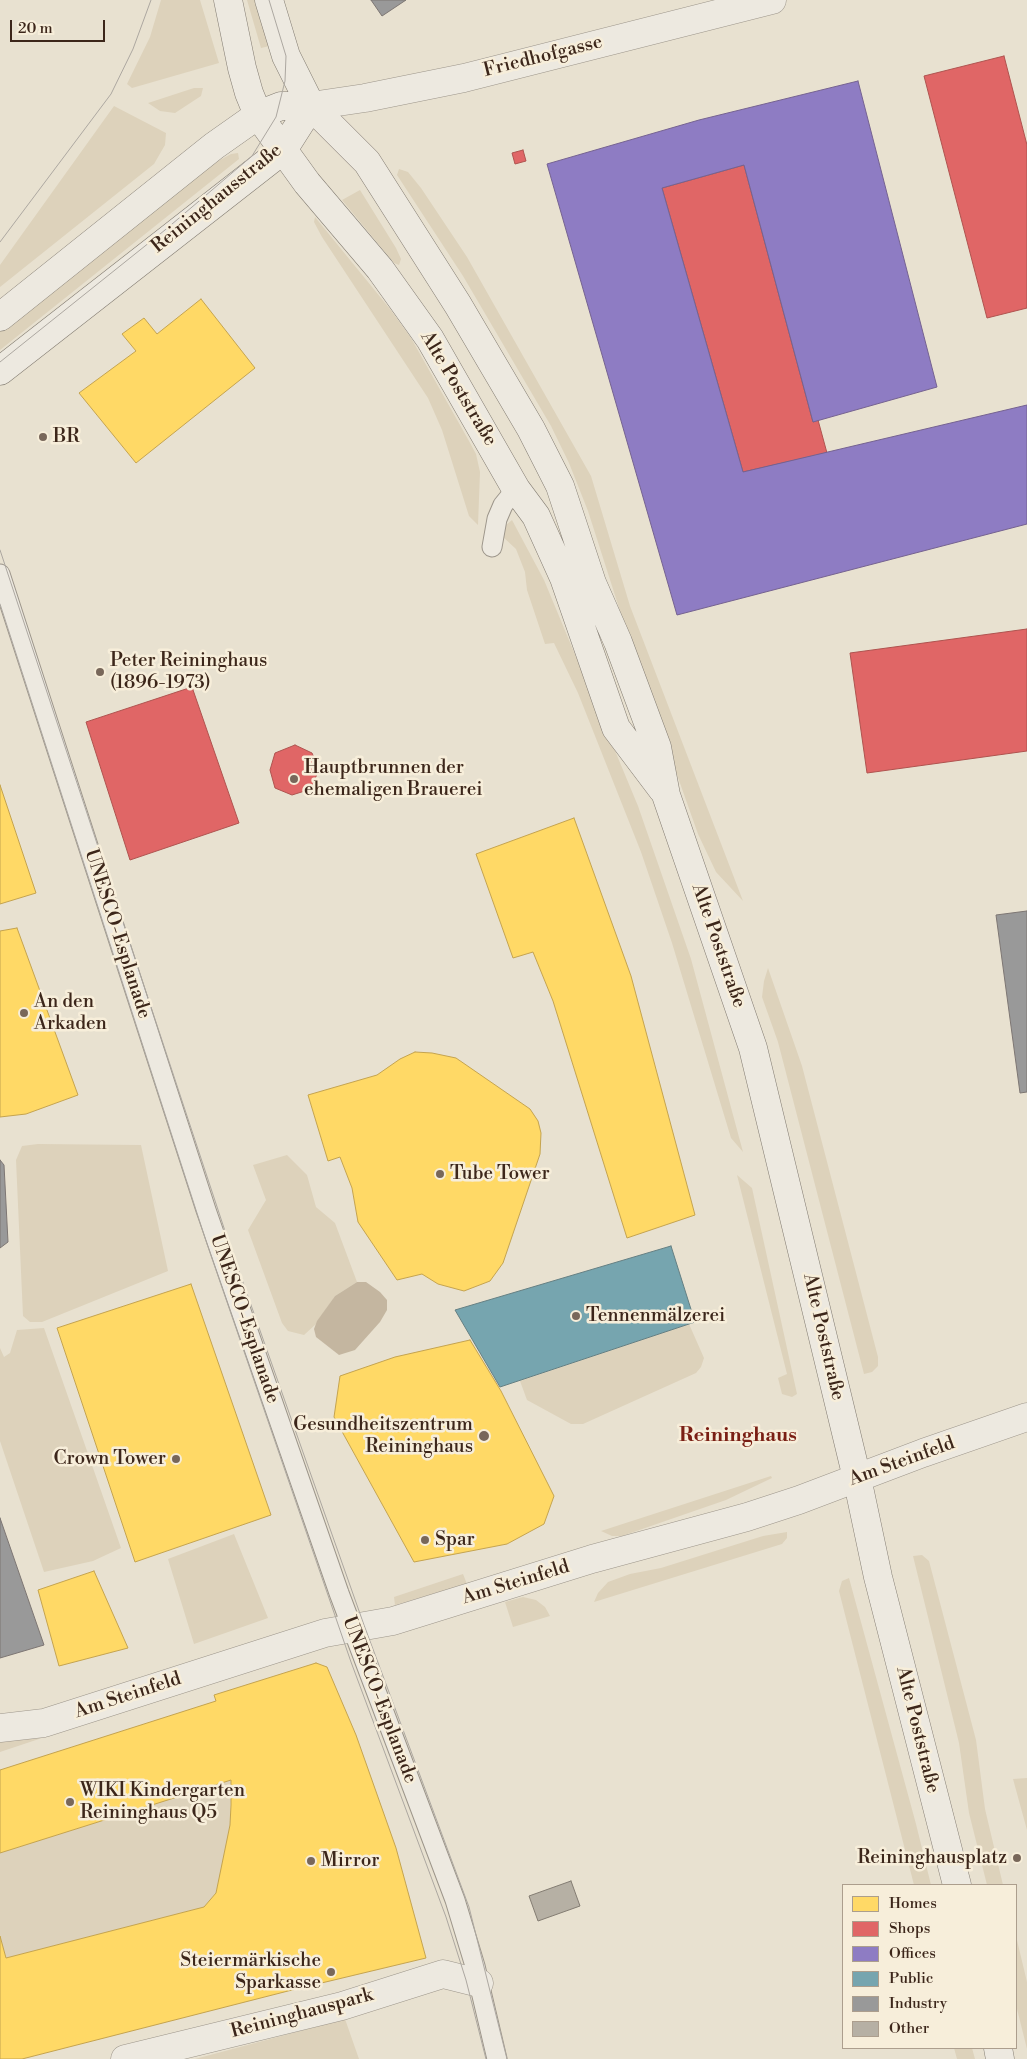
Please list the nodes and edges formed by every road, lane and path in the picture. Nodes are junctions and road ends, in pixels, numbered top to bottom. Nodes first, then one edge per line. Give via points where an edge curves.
1 (228, 0) edge
2 (269, 0) edge
3 (772, 0) edge
4 (311, 106) junction
5 (258, 115) junction
6 (283, 150) junction
7 (0, 316) edge
8 (0, 371) edge
9 (516, 489) junction
10 (492, 547) dead end
11 (0, 574) edge
12 (666, 795) junction
13 (1027, 1417) edge
14 (857, 1478) junction
15 (351, 1627) junction
16 (0, 1728) edge
17 (957, 1884) edge
18 (479, 1983) junction
19 (125, 2059) edge
20 (497, 2059) edge

1 - 5 main road, Alte Poststraße via 242,68
2 - 4 main road, Alte Poststraße via 286,56
3 - 4 main road, Friedhofgasse via 464,78
4 - 5 main road via 281,106
4 - 6 main road, Reininghausstraße
4 - 12 main road, Alte Poststraße via 367,162 463,313 531,429 560,486 592,583 657,746
5 - 6 main road, Alte Poststraße
5 - 7 main road via 214,146
6 - 8 main road, Reininghausstraße
6 - 9 main road, Alte Poststraße via 380,270 430,339
9 - 10 lane via 497,519
9 - 12 main road, Alte Poststraße via 536,516 564,578 616,728
11 - 15 lane, UNESCO-Esplanade via 206,1210
12 - 14 main road, Alte Poststraße via 753,1048
13 - 14 main road, Am Steinfeld
14 - 15 main road, Am Steinfeld via 747,1517 592,1559 393,1621
14 - 17 main road, Alte Poststraße via 878,1577
15 - 16 main road, Am Steinfeld via 325,1632 44,1723
15 - 18 lane, UNESCO-Esplanade via 454,1900
18 - 19 main road, Reininghauspark via 443,1974 342,2006
18 - 20 lane, UNESCO-Esplanade

